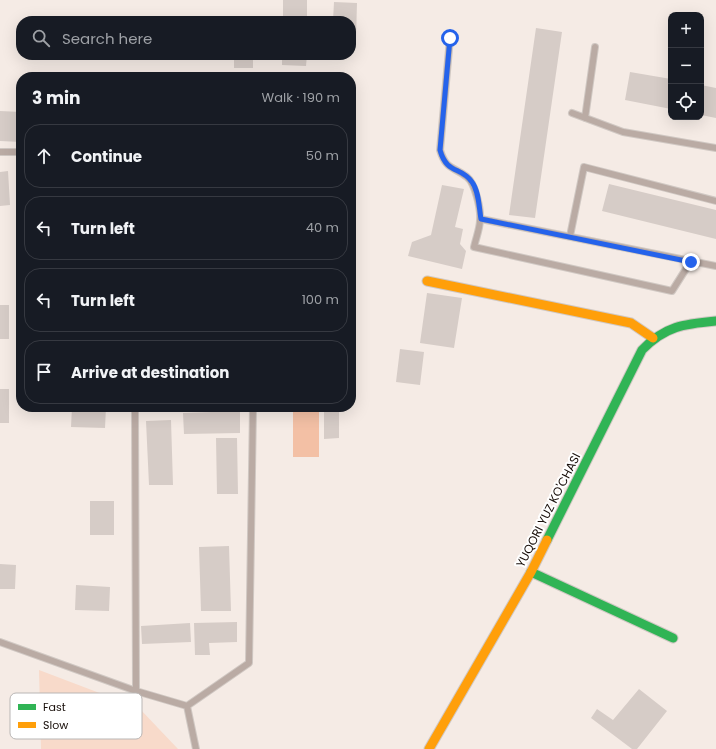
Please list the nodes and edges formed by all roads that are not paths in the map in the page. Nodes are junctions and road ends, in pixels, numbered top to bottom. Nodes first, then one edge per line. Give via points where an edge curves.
1 (450, 38) dead end
2 (595, 47) dead end
3 (572, 113) dead end
4 (585, 118) junction
5 (716, 148) edge
6 (0, 152) edge
7 (16, 152) edge
8 (716, 201) edge
9 (481, 219) junction
10 (570, 236) junction
11 (691, 262) junction
12 (716, 266) edge
13 (427, 282) dead end
14 (716, 321) edge
15 (653, 338) junction
16 (135, 412) edge
17 (252, 412) edge
18 (531, 572) junction
19 (673, 638) dead end
20 (0, 642) edge
21 (136, 691) junction
22 (187, 706) junction
23 (196, 749) edge
24 (429, 749) edge

1 - 9 lane via 440,150 443,161 473,182
2 - 4 lane
3 - 4 lane
4 - 5 lane via 623,132
6 - 7 lane
8 - 10 lane via 584,167
9 - 10 lane
9 - 11 lane via 474,247 672,291
10 - 11 lane
11 - 12 lane
13 - 15 street via 631,323
14 - 15 street, YUQORI YUZ KO'CHASI via 668,328
15 - 18 street, YUQORI YUZ KO'CHASI via 642,350
16 - 21 lane
17 - 22 lane via 249,663
18 - 19 street
18 - 24 street, YUQORI YUZ KO'CHASI
20 - 21 lane
21 - 22 lane
22 - 23 lane

